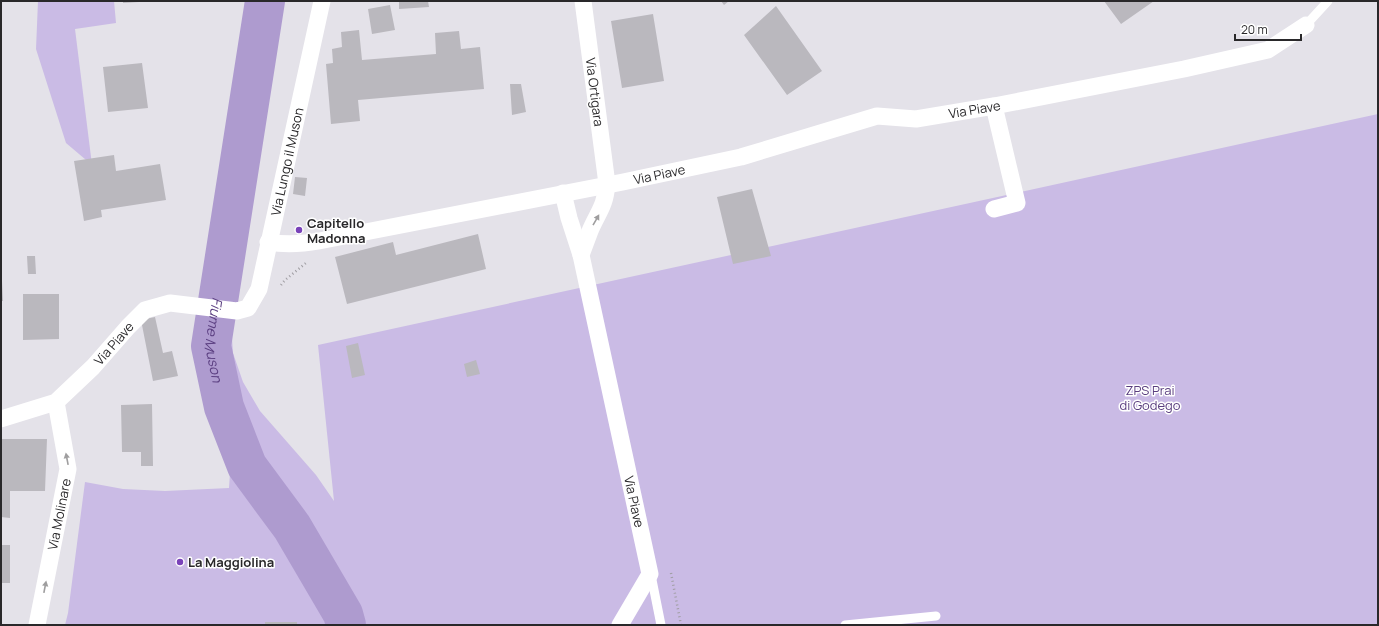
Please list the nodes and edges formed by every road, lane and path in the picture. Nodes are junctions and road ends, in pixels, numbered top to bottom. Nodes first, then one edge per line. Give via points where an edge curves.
1 (322, 1) edge
2 (583, 1) edge
3 (1328, 1) edge
4 (1306, 25) joint
5 (994, 106) junction
6 (607, 184) junction
7 (562, 193) junction
8 (994, 208) dead end
9 (268, 242) junction
10 (581, 258) junction
11 (237, 311) joint
12 (56, 402) junction
13 (1, 419) edge
14 (650, 574) junction
15 (680, 614) dead end
16 (936, 616) dead end
17 (37, 625) edge
18 (620, 625) edge
19 (662, 625) edge
20 (682, 625) edge
21 (845, 625) edge

1 - 9 street, Via Lungo il Muson
2 - 6 street, Via Ortigara
3 - 4 lane, Via Piave
4 - 5 street, Via Piave via 1268,50
5 - 6 street, Via Piave via 916,119 877,116 741,157
5 - 8 street via 1017,203
6 - 7 street, Via Piave
10 -> 6 street via 590,230 604,203
7 - 9 street, Via Piave via 319,241 299,244
7 - 10 street, Via Piave
9 - 11 street, Via Lungo il Muson via 259,289 248,308
10 - 14 street, Via Piave
11 - 12 street, Via Piave via 170,303 145,310 93,367
12 - 13 street, Via Piave
17 -> 12 street, Via Molinare via 68,469
14 - 18 street
14 - 19 lane
15 - 20 path
16 - 21 lane

